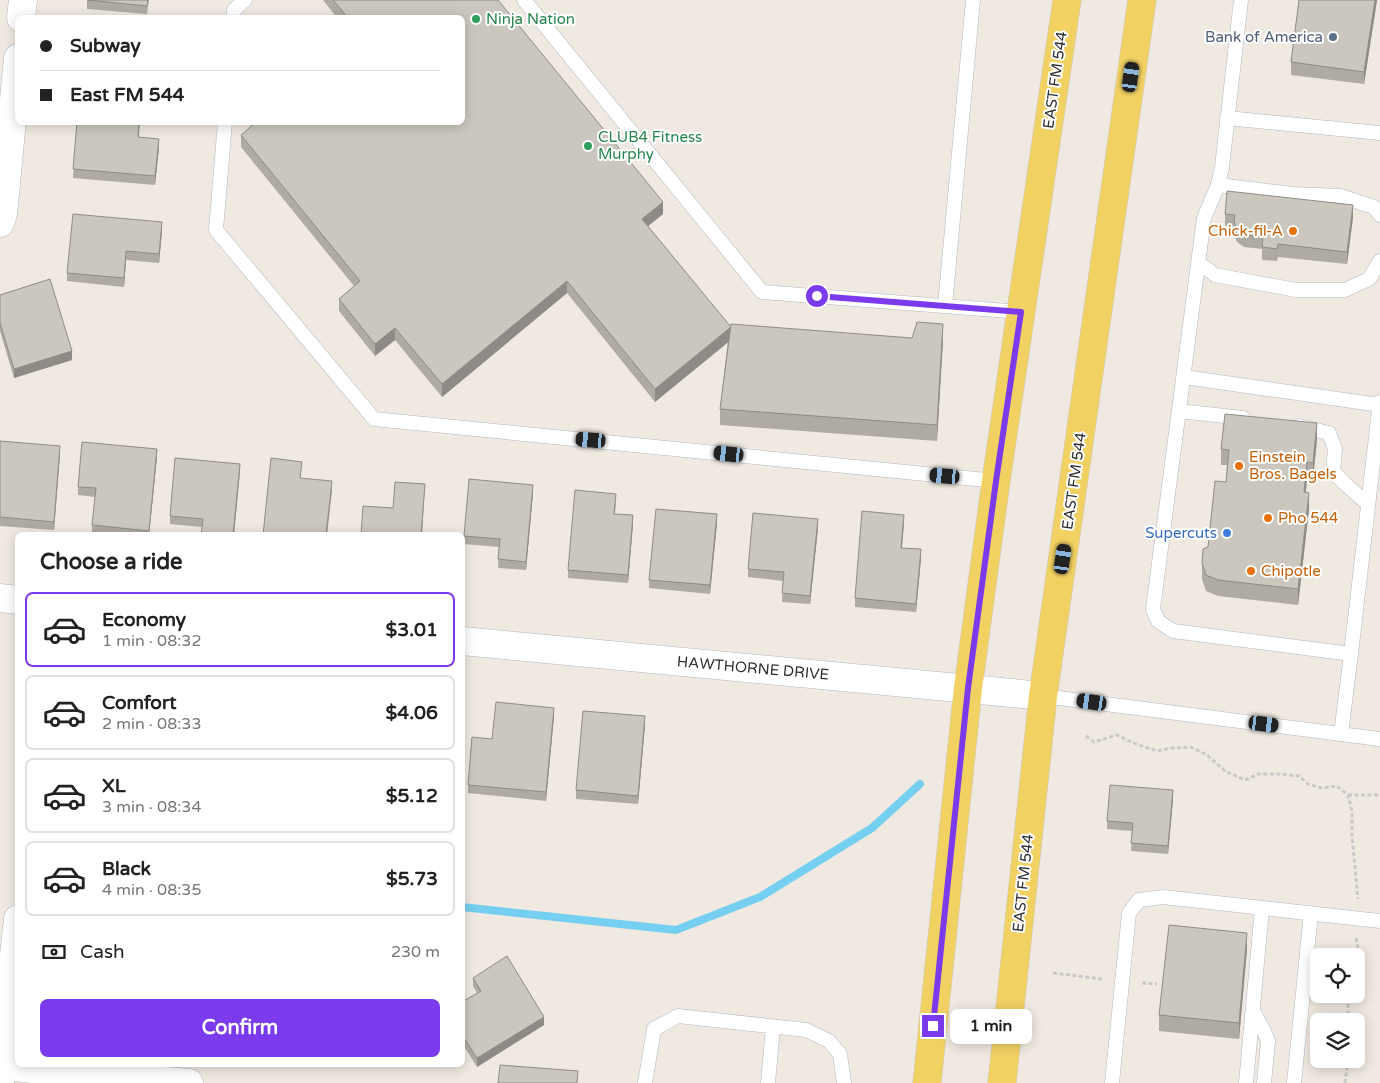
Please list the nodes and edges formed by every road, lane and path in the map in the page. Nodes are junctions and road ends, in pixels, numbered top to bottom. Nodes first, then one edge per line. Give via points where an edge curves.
1 (23, 0) edge
2 (245, 0) edge
3 (524, 0) edge
4 (973, 0) edge
5 (1067, 0) edge
6 (1142, 0) edge
7 (1241, 0) edge
8 (21, 15) edge
9 (233, 15) edge
10 (15, 89) edge
11 (1227, 118) junction
12 (225, 125) edge
13 (1380, 132) edge
14 (1218, 185) junction
15 (1380, 215) edge
16 (0, 223) edge
17 (1380, 261) edge
18 (1199, 263) junction
19 (945, 306) junction
20 (1021, 312) junction
21 (1184, 377) junction
22 (1380, 404) edge
23 (1179, 411) junction
24 (1252, 419) edge
25 (1289, 425) edge
26 (996, 481) junction
27 (1368, 504) junction
28 (0, 598) edge
29 (15, 600) edge
30 (465, 641) edge
31 (1351, 654) junction
32 (968, 688) junction
33 (1043, 696) junction
34 (1341, 734) junction
35 (1086, 736) dead end
36 (1380, 739) edge
37 (1348, 795) junction
38 (1380, 795) edge
39 (1358, 902) dead end
40 (1262, 908) junction
41 (1311, 913) junction
42 (1380, 921) edge
43 (15, 929) edge
44 (1355, 934) dead end
45 (1358, 948) edge
46 (7, 955) edge
47 (1053, 973) dead end
48 (1106, 979) dead end
49 (1134, 982) dead end
50 (1156, 984) dead end
51 (1252, 1010) junction
52 (773, 1026) junction
53 (1347, 1068) edge
54 (1, 1074) edge
55 (189, 1083) edge
56 (645, 1083) edge
57 (768, 1083) edge
58 (844, 1083) edge
59 (928, 1083) edge
60 (1002, 1083) edge
61 (1112, 1083) edge
62 (1246, 1083) edge
63 (1264, 1083) edge
64 (1294, 1083) edge
65 (1345, 1083) edge

1 - 8 street
2 - 9 lane via 234,10
3 - 19 lane via 762,292
4 - 19 lane
5 - 20 main road, EAST FM 544
6 - 33 main road, EAST FM 544
7 - 11 lane
10 - 16 street
11 - 13 lane
11 - 14 lane
12 - 26 lane via 216,230 374,419
14 - 15 lane via 1340,196 1374,207
14 - 18 lane via 1204,218
17 - 18 lane via 1370,279 1345,290 1296,290 1215,275
18 - 21 lane
19 - 20 lane
20 - 26 main road, EAST FM 544
21 - 22 lane
21 - 23 lane
22 - 27 lane
23 - 24 lane
23 - 31 lane via 1153,609 1158,622 1173,631
25 - 27 lane via 1330,433 1335,449 1333,470
26 - 32 main road, EAST FM 544
27 - 31 lane
28 - 29 street
30 - 32 street, HAWTHORNE DRIVE
31 - 34 lane
32 - 33 street, HAWTHORNE DRIVE
32 - 59 main road, EAST FM 544
33 - 34 lane
33 - 60 main road, EAST FM 544
34 - 36 lane
35 - 37 path via 1094,742 1117,735 1157,751 1191,747 1208,755 1225,771 1245,780 1258,774 1299,776 1308,784 1322,788 1337,786
37 - 38 path
37 - 39 path
40 - 41 lane
40 - 51 lane
40 - 61 lane via 1163,897 1139,900 1129,913
41 - 42 lane
41 - 64 lane
43 - 46 street
44 - 45 path
46 - 54 street
47 - 48 path
49 - 50 path
51 - 62 lane
51 - 63 lane via 1268,1041
52 - 56 lane via 678,1016 654,1029
52 - 57 lane
52 - 58 lane via 806,1030 829,1041 840,1054
53 - 65 path
54 - 55 street via 47,1071

